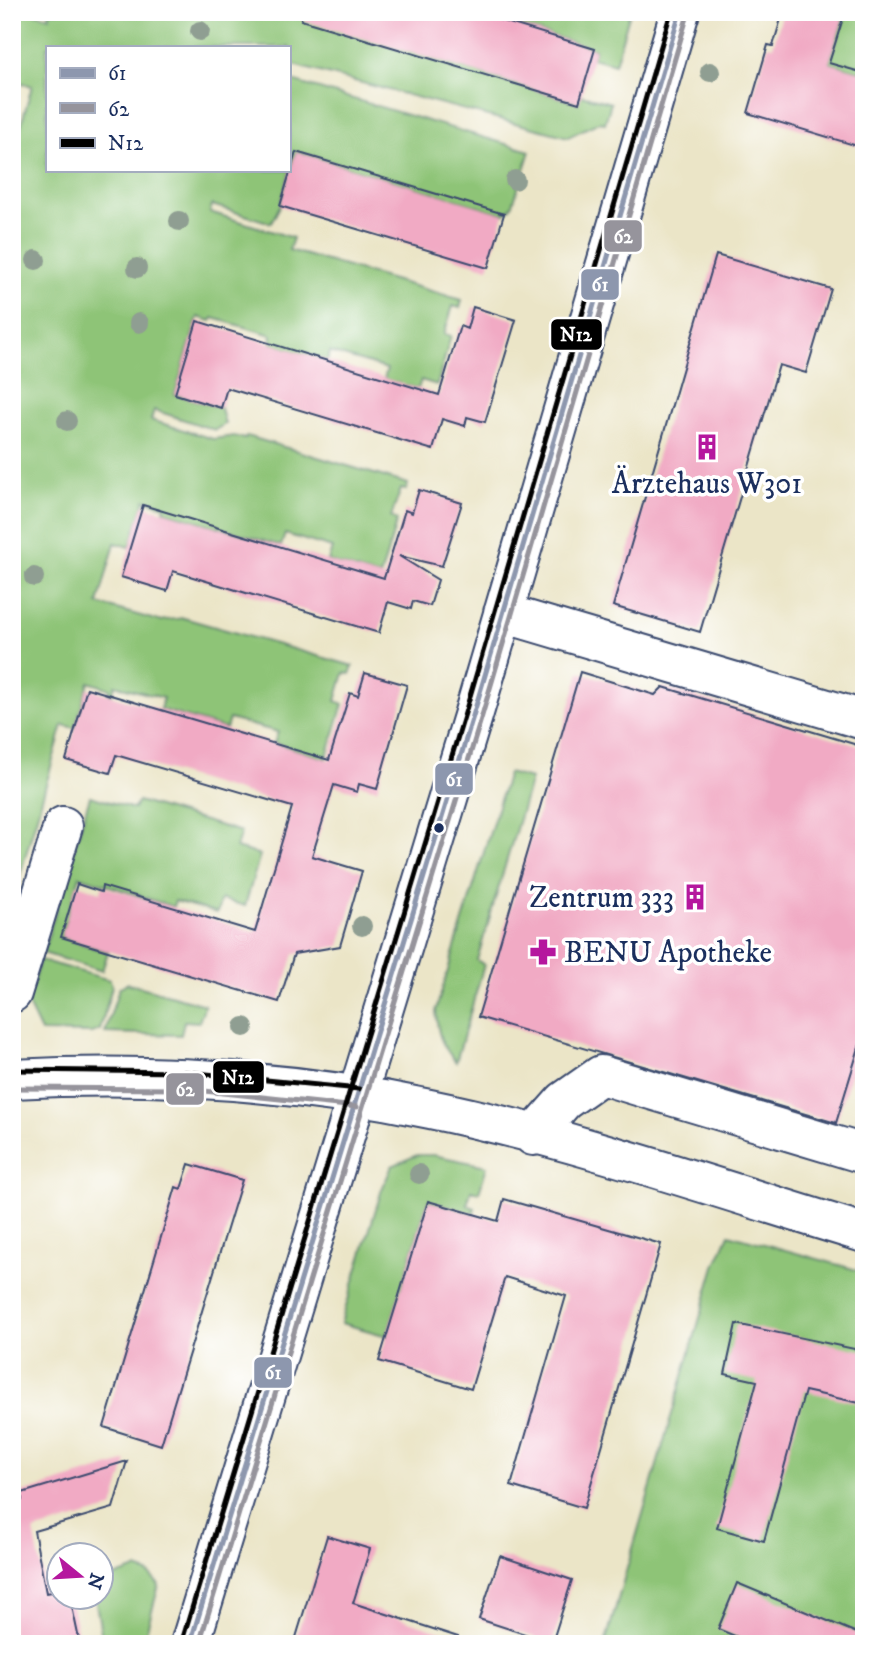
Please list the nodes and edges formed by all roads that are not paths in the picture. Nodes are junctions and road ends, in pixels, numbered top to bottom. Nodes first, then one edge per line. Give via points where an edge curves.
1 (680, 12) edge
2 (503, 613) junction
3 (864, 720) edge
4 (63, 826) dead end
5 (12, 993) edge
6 (12, 1079) edge
7 (358, 1098) junction
8 (533, 1136) junction
9 (864, 1154) edge
10 (864, 1232) edge
11 (190, 1644) edge

1 - 2 street
2 - 3 street
2 - 7 street
4 - 5 street
6 - 7 street via 83,1075 195,1078
7 - 8 street via 430,1109
7 - 11 street
8 - 9 street via 564,1101 601,1075
8 - 10 street

